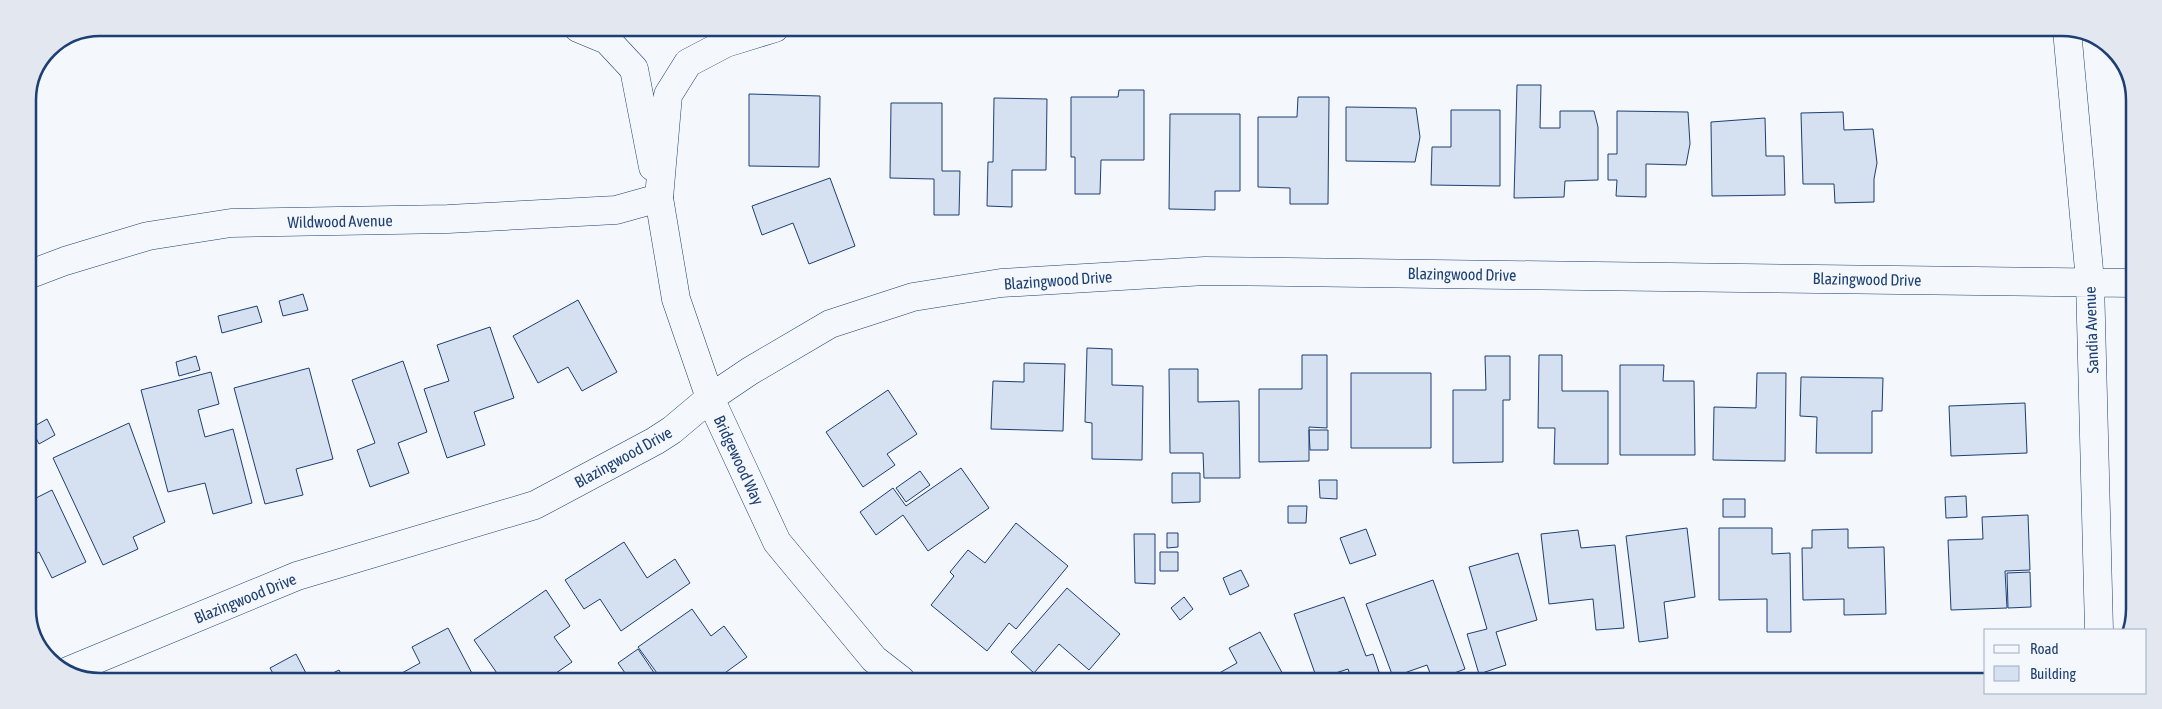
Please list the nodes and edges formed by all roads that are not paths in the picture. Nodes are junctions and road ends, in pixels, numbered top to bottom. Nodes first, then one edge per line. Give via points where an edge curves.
1 (598, 36) edge
2 (749, 36) edge
3 (2068, 37) edge
4 (659, 198) junction
5 (36, 272) edge
6 (2090, 281) junction
7 (2126, 283) edge
8 (710, 398) junction
9 (2099, 629) edge
10 (76, 668) edge
11 (892, 673) edge

1 - 4 main road via 608,40 634,69
2 - 4 main road via 726,43 688,63 668,95
3 - 6 main road, Sandia Avenue
4 - 5 main road, Wildwood Avenue via 616,210 448,219 231,223 148,236
4 - 8 main road, Bridgewood Way via 676,299
6 - 7 main road, Blazingwood Drive
6 - 8 main road, Blazingwood Drive via 1205,271 1001,283 913,297 830,324
6 - 9 main road, Sandia Avenue
8 - 10 main road, Blazingwood Drive via 655,441 535,506 297,576
8 - 11 main road, Bridgewood Way via 777,542 874,659

